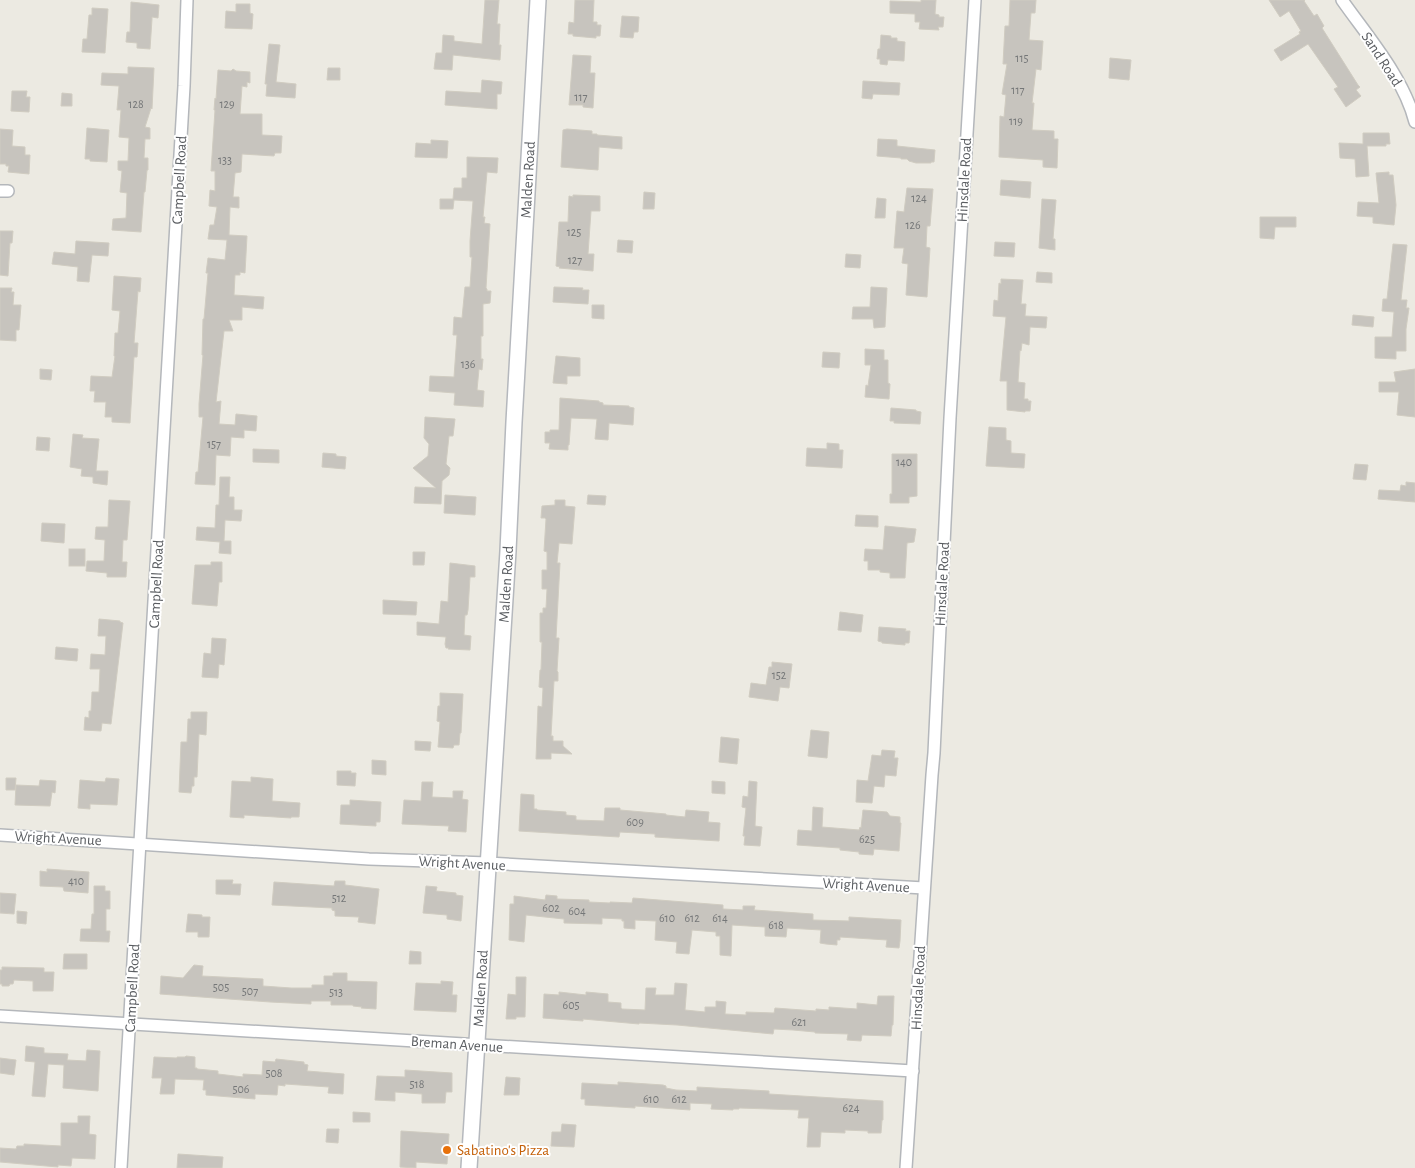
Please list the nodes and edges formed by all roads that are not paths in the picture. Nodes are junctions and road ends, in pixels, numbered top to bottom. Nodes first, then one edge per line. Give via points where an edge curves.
1 (188, 0) edge
2 (538, 0) edge
3 (975, 0) edge
4 (1342, 0) edge
5 (1415, 122) edge
6 (0, 835) edge
7 (141, 843) junction
8 (488, 864) junction
9 (924, 888) junction
10 (0, 1016) edge
11 (130, 1023) junction
12 (476, 1045) junction
13 (913, 1071) junction
14 (121, 1168) edge
15 (469, 1168) edge
16 (906, 1168) edge

1 - 7 street, Campbell Road
2 - 8 street, Malden Road
3 - 9 street, Hinsdale Road
4 - 5 street, Sand Road via 1401,85
6 - 7 street, Wright Avenue
7 - 8 street, Wright Avenue
7 - 11 street, Campbell Road
8 - 9 street, Wright Avenue
8 - 12 street, Malden Road
9 - 13 street, Hinsdale Road
10 - 11 street, Breman Avenue
11 - 12 street, Breman Avenue
11 - 14 street, Campbell Road
12 - 13 street, Breman Avenue
12 - 15 street, Malden Road
13 - 16 street, Hinsdale Road

